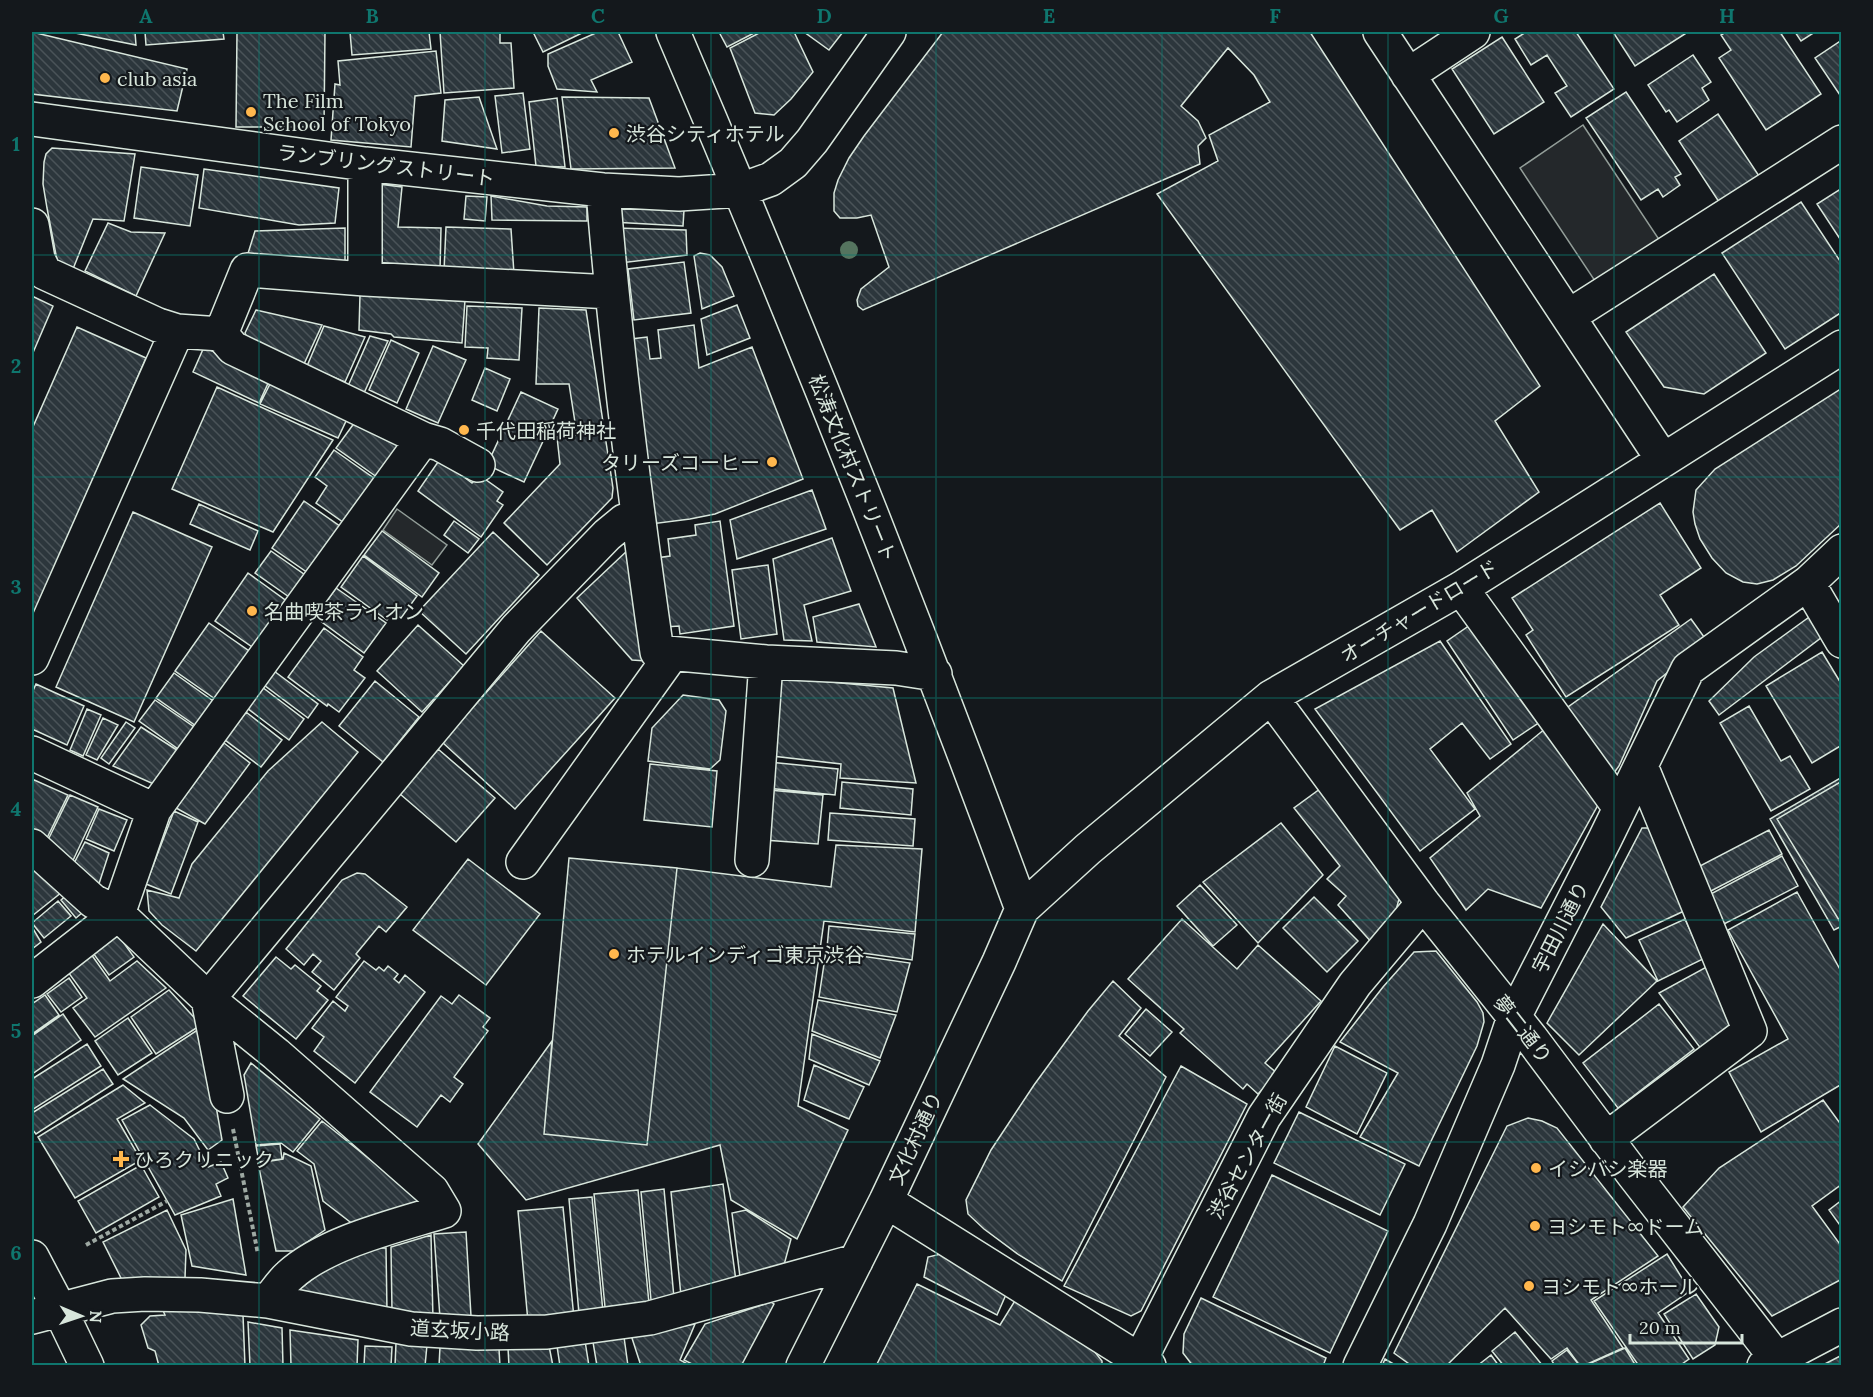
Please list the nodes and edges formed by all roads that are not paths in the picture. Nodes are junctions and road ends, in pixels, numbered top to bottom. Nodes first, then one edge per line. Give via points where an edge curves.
1 (673, 32) edge
2 (889, 32) edge
3 (1380, 32) edge
4 (1473, 32) edge
5 (1408, 75) junction
6 (32, 119) edge
7 (1842, 142) edge
8 (365, 164) junction
9 (603, 190) junction
10 (741, 190) junction
11 (33, 237) edge
12 (365, 279) junction
13 (611, 292) junction
14 (1569, 316) junction
15 (177, 331) junction
16 (221, 334) junction
17 (1842, 346) edge
18 (423, 439) junction
19 (1663, 460) junction
20 (478, 465) dead end
21 (638, 517) junction
22 (1842, 551) edge
23 (1808, 583) junction
24 (1461, 588) junction
25 (1842, 641) edge
26 (672, 654) junction
27 (32, 658) edge
28 (766, 662) junction
29 (935, 674) junction
30 (1271, 697) junction
31 (32, 753) edge
32 (1641, 766) junction
33 (1620, 808) junction
34 (154, 810) junction
35 (32, 846) edge
36 (752, 860) dead end
37 (523, 862) dead end
38 (1423, 903) junction
39 (1022, 909) junction
40 (118, 914) junction
41 (32, 981) edge
42 (208, 999) junction
43 (1514, 1017) junction
44 (227, 1096) road end
45 (1606, 1138) junction
46 (886, 1201) junction
47 (32, 1257) edge
48 (856, 1261) junction
49 (268, 1301) junction
50 (46, 1313) edge
51 (1842, 1325) edge
52 (1771, 1362) edge
53 (1142, 1364) edge
54 (87, 1365) edge
55 (803, 1365) edge
56 (1360, 1365) edge

1 - 10 street, 松涛文化村ストリート
2 - 10 street, ランブリングストリート via 794,163 771,179
3 - 5 street
4 - 5 street
5 - 14 street
6 - 8 street, ランブリングストリート
7 - 14 street
8 - 9 street, ランブリングストリート
8 - 12 street
9 - 10 street, ランブリングストリート via 679,194
9 - 13 street
10 - 29 street, 松涛文化村ストリート
11 - 15 street via 45,273 158,326
12 - 13 street
12 - 16 street via 247,270
13 - 21 street
14 - 19 street
15 - 16 street
15 - 27 street
16 - 18 street via 233,348
17 - 19 street, オーチャードロード
18 - 20 street
18 - 34 street
19 - 24 street, オーチャードロード
21 - 26 street via 657,652
21 - 42 street via 624,521 607,535 516,628
22 - 23 street, 宇田川通り
23 - 25 street
23 - 32 street, 宇田川通り via 1688,669
24 - 30 street, オーチャードロード
24 - 33 street
26 - 28 street
26 - 37 street
28 - 29 street via 896,668
28 - 36 street
29 - 39 street, 松涛文化村ストリート
30 - 38 street, 夢二通り
30 - 39 street, オーチャードロード
31 - 34 street
32 - 33 street, 宇田川通り
32 - 45 street via 1750,1031
33 - 43 street, 宇田川通り
34 - 40 street
35 - 40 street via 93,901
38 - 43 street, 夢二通り
38 - 53 street, 渋谷センター街 via 1355,984 1264,1118
39 - 46 street, 文化村通り
40 - 41 street
40 - 42 street
42 - 44 street
42 - 49 street via 432,1191 444,1211 343,1244 289,1276
43 - 45 street, 夢二通り
43 - 56 street, 宇田川通り via 1498,1065 1430,1224
45 - 52 street, 夢二通り
46 - 48 street, 文化村通り
46 - 53 street
47 - 50 street
48 - 49 street, 道玄坂小路 via 650,1318 547,1332 411,1329
48 - 55 street, 文化村通り
49 - 50 street, 道玄坂小路 via 145,1294 112,1296
50 - 54 street
51 - 52 street

